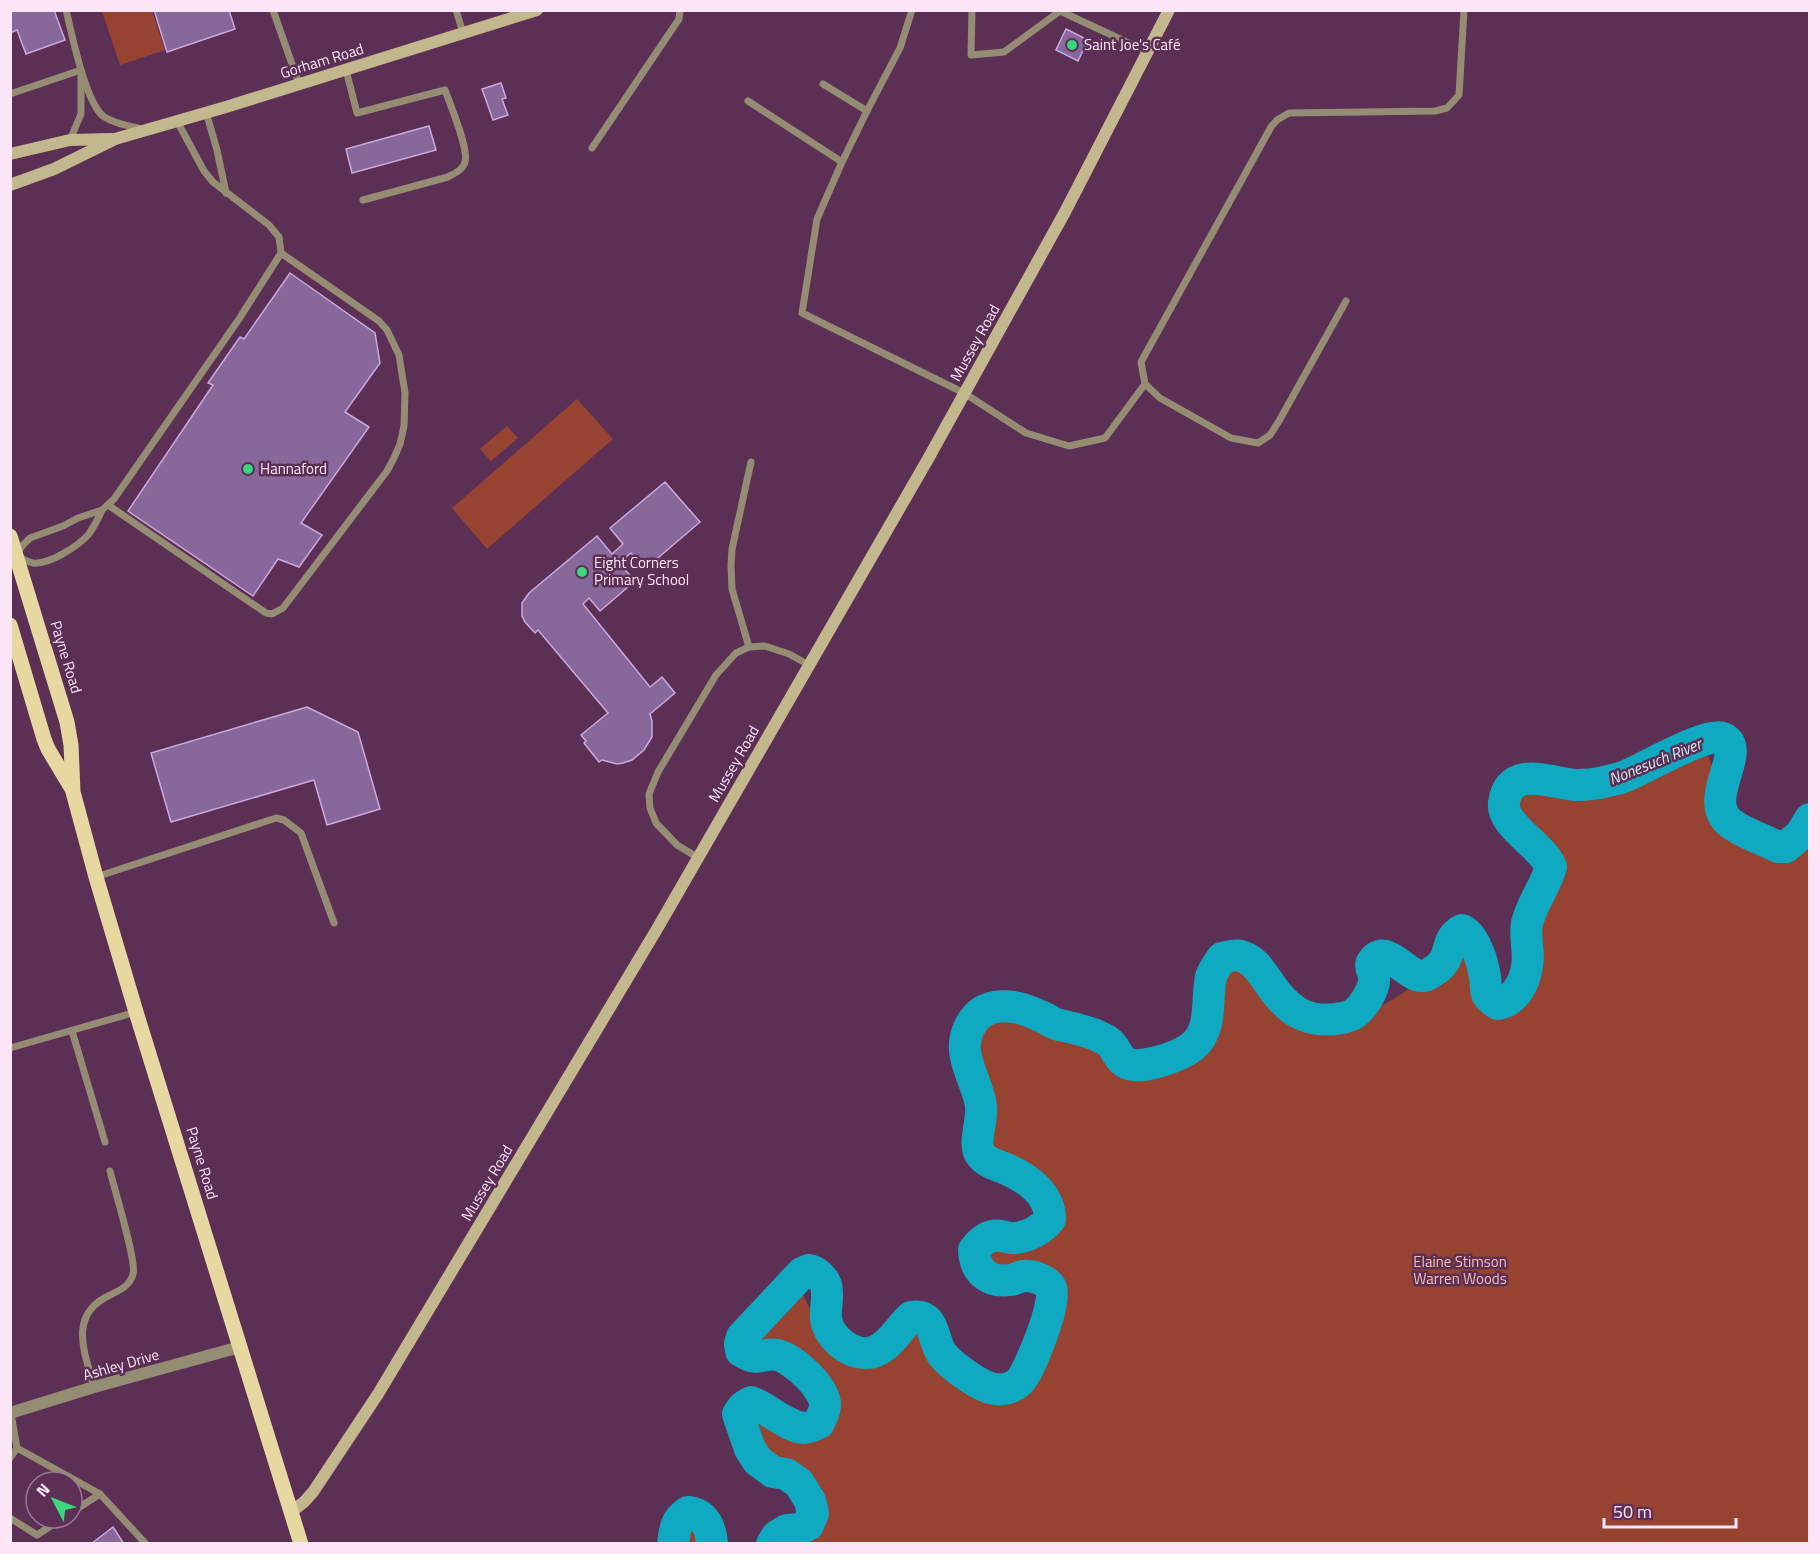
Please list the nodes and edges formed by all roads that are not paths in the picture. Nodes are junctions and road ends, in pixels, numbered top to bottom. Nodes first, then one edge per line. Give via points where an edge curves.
1 (66, 10) edge
2 (273, 10) edge
3 (456, 10) edge
4 (537, 10) edge
5 (680, 10) edge
6 (912, 10) edge
7 (972, 10) edge
8 (1169, 10) edge
9 (1464, 10) edge
10 (1061, 11) edge
11 (463, 33) junction
12 (1148, 52) junction
13 (81, 70) junction
14 (346, 70) junction
15 (299, 84) junction
16 (823, 84) dead end
17 (10, 94) edge
18 (748, 101) dead end
19 (867, 111) junction
20 (206, 112) junction
21 (177, 121) junction
22 (145, 129) junction
23 (115, 139) junction
24 (70, 140) junction
25 (592, 148) dead end
26 (10, 154) edge
27 (842, 162) junction
28 (10, 184) edge
29 (226, 193) junction
30 (363, 200) dead end
31 (281, 253) junction
32 (1346, 301) dead end
33 (1145, 384) junction
34 (964, 393) junction
35 (751, 462) dead end
36 (105, 508) junction
37 (10, 536) edge
38 (13, 555) edge
39 (10, 625) edge
40 (749, 646) junction
41 (808, 665) junction
42 (73, 792) junction
43 (697, 857) junction
44 (96, 877) junction
45 (334, 923) dead end
46 (136, 1012) junction
47 (72, 1030) junction
48 (10, 1048) edge
49 (105, 1142) dead end
50 (110, 1171) dead end
51 (240, 1347) junction
52 (94, 1387) junction
53 (11, 1413) edge
54 (16, 1448) junction
55 (10, 1458) edge
56 (100, 1494) junction
57 (84, 1504) edge
58 (291, 1512) junction
59 (10, 1518) edge
60 (24, 1527) edge
61 (29, 1530) edge
62 (45, 1530) edge
63 (146, 1544) edge
64 (301, 1544) edge

1 - 13 lane
2 - 15 lane
3 - 11 lane
4 - 11 street, Gorham Road
5 - 25 lane via 679,19
6 - 19 lane via 900,48
7 - 10 lane via 971,55 1004,52
8 - 12 street, Mussey Road
9 - 33 lane via 1458,95 1447,108 1289,113 1271,127 1141,362
10 - 12 lane
11 - 14 street, Gorham Road
12 - 34 street, Mussey Road
13 - 17 lane
13 - 22 lane via 103,116
13 - 24 lane via 81,114
14 - 15 street, Gorham Road
14 - 30 lane via 357,113 445,90 466,151 465,163 448,177
15 - 20 street, Gorham Road
16 - 19 lane
18 - 27 lane
19 - 27 lane
20 - 21 street, Gorham Road
20 - 29 lane
21 - 22 street, Gorham Road
21 - 29 lane via 204,171
22 - 23 street, Gorham Road
23 - 24 street, Gorham Road
23 - 28 street, Gorham Road via 54,169
24 - 26 street, Gorham Road
27 - 34 lane via 817,219 802,313
29 - 31 lane via 276,231
31 - 36 lane
31 - 36 lane via 372,315 395,345 404,382 404,426 387,471 283,608 272,614
32 - 33 lane via 1279,421 1270,435 1258,443 1231,438 1161,398
33 - 34 lane via 1105,438 1069,446 1026,433
34 - 41 street, Mussey Road
35 - 40 lane via 731,565 732,589
36 - 38 lane via 30,538
36 - 38 lane via 86,537 66,552 36,563
37 - 38 main road, Payne Road
38 - 42 main road, Payne Road via 67,722
39 - 42 main road, Payne Road via 44,739
40 - 41 lane via 772,648
40 - 43 lane via 736,653 716,675 649,794 652,815 659,828
41 - 43 street, Mussey Road
42 - 44 main road, Payne Road
43 - 58 street, Mussey Road via 378,1394 313,1492
44 - 45 lane via 276,818 292,824 301,833
44 - 46 main road, Payne Road
46 - 47 lane
46 - 51 main road, Payne Road
47 - 48 lane
47 - 49 lane
50 - 52 lane via 134,1267 127,1285 95,1304 84,1319 81,1336
51 - 52 street, Ashley Drive
51 - 58 main road, Payne Road
52 - 53 street, Ashley Drive
53 - 54 lane
54 - 55 lane
54 - 56 lane
56 - 57 lane
56 - 63 lane
58 - 64 main road, Payne Road
59 - 60 lane
61 - 62 lane via 37,1535

